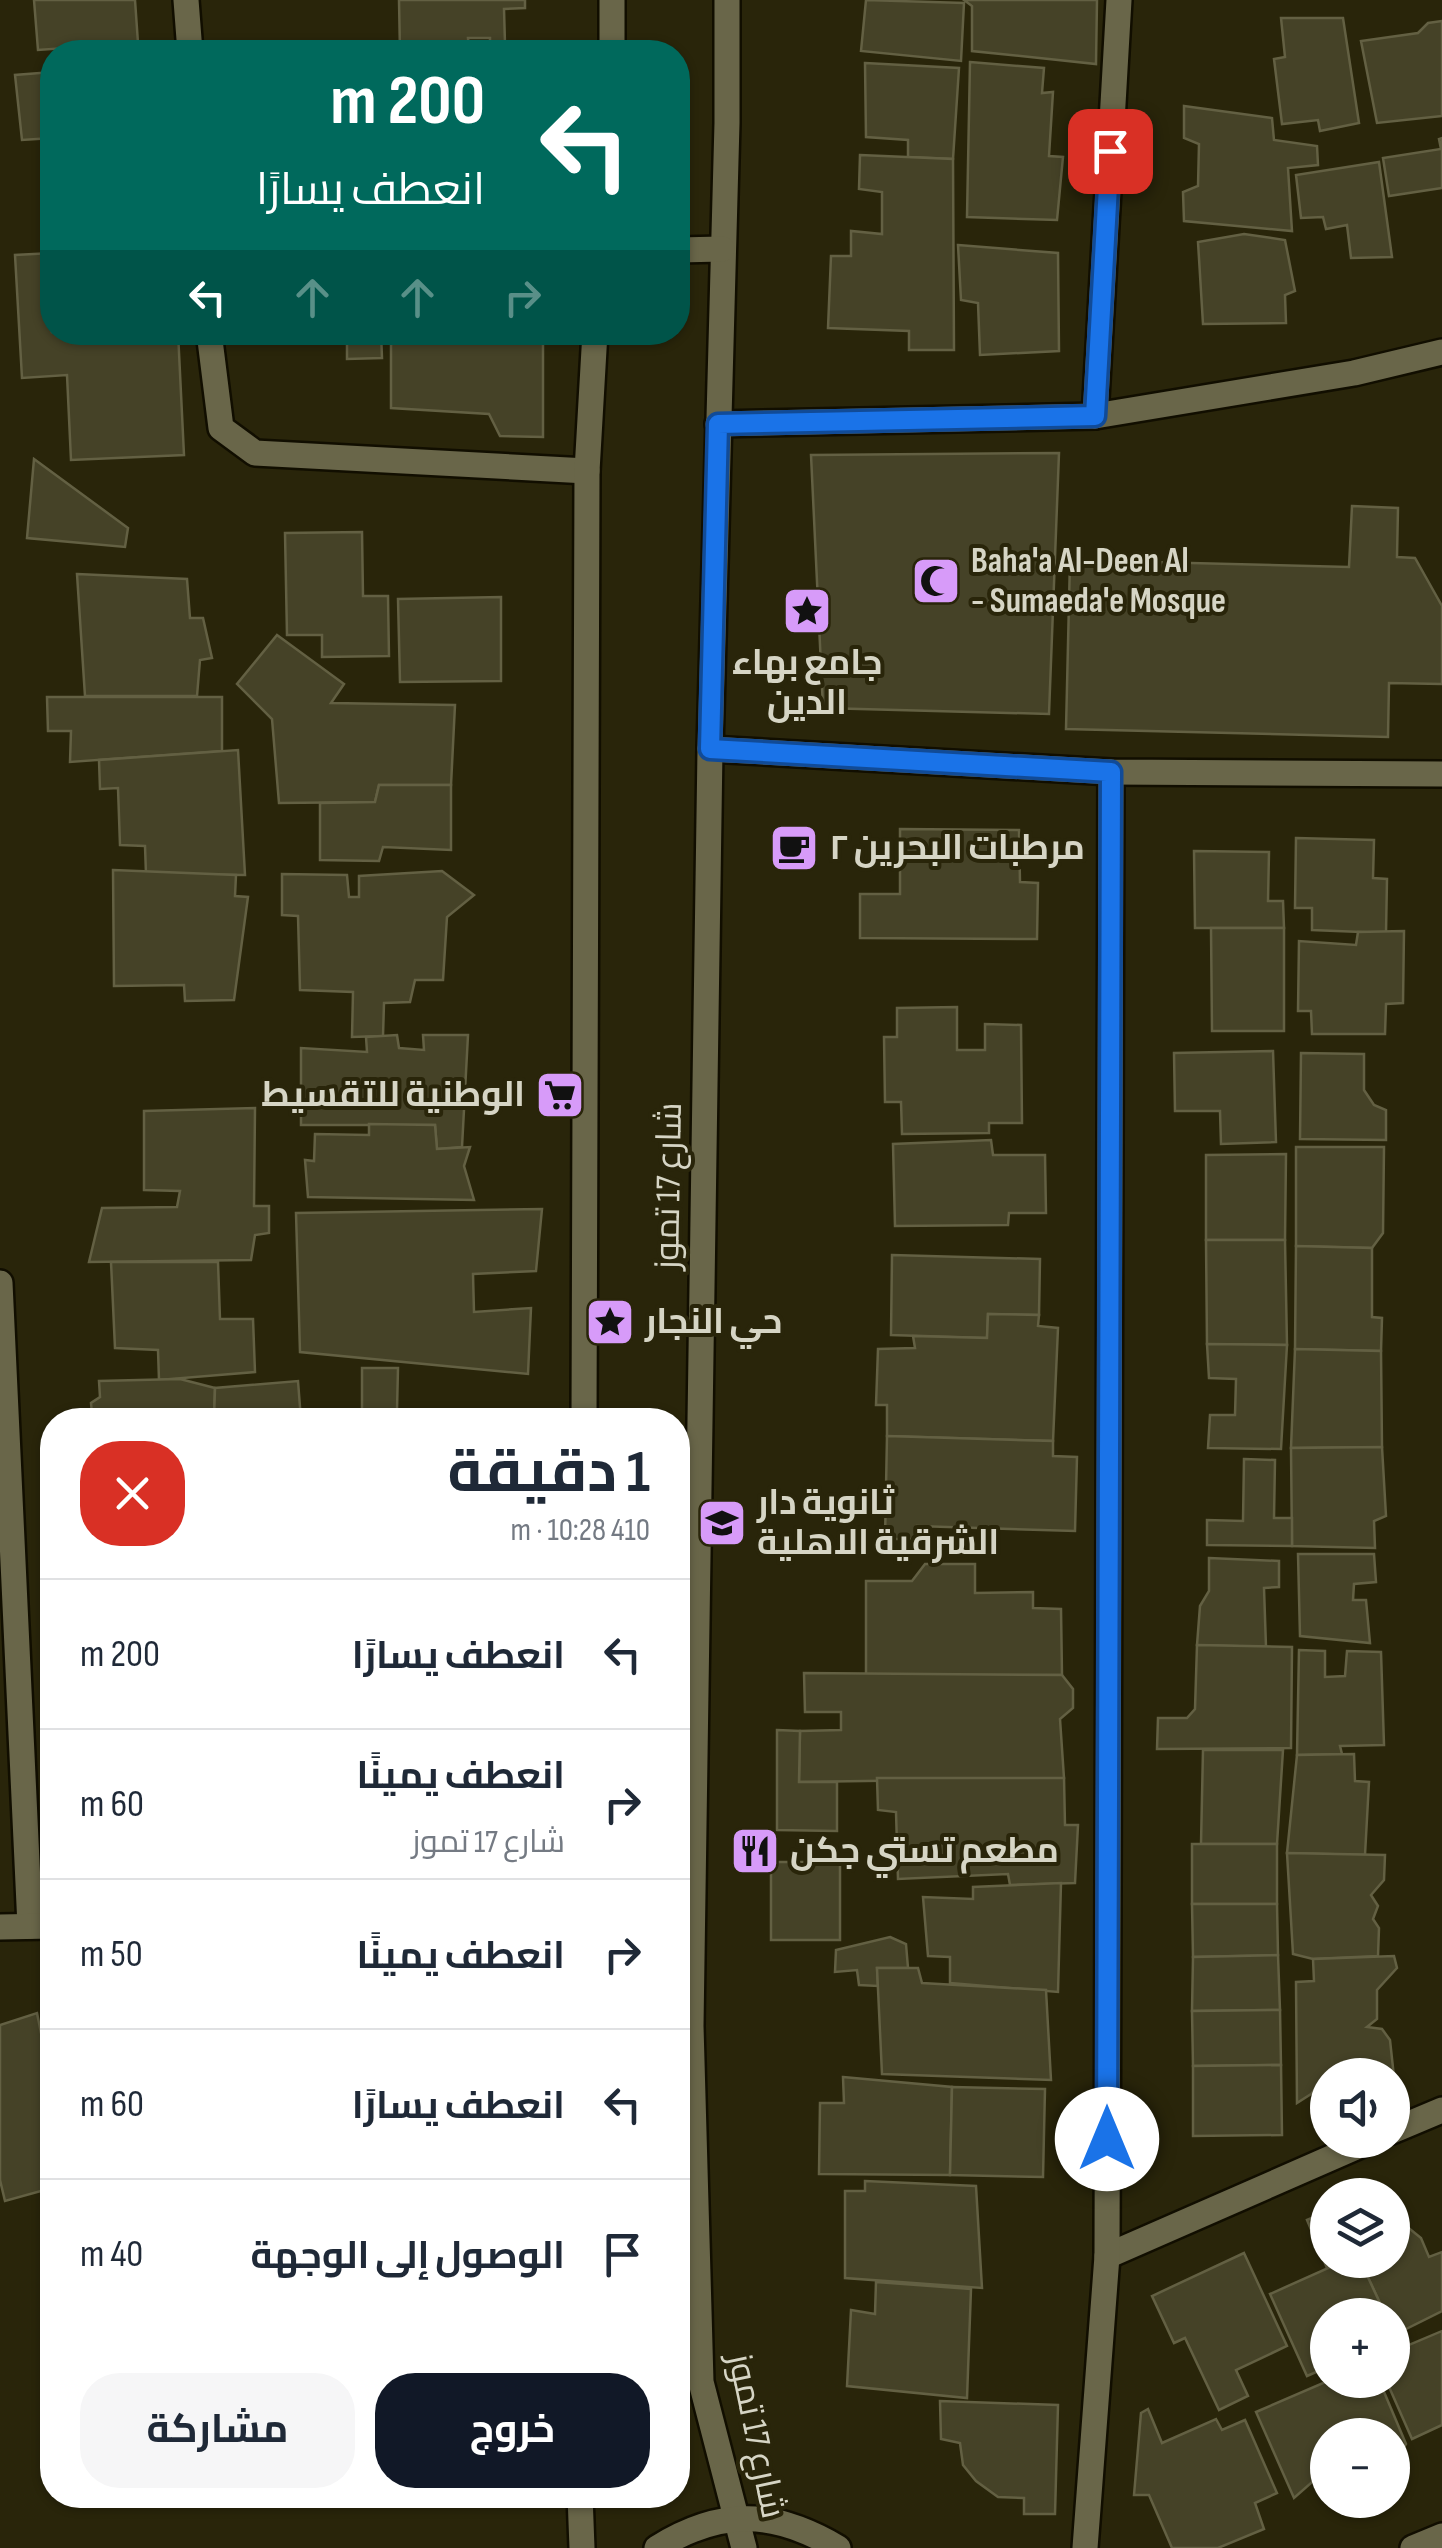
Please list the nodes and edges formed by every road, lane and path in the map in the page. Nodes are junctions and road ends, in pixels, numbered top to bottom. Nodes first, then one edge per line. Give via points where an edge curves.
1 (186, 0) edge
2 (612, 0) edge
3 (727, 0) edge
4 (1119, 0) edge
5 (189, 40) edge
6 (612, 40) edge
7 (722, 249) junction
8 (690, 250) edge
9 (211, 345) edge
10 (595, 345) edge
11 (1442, 352) edge
12 (1095, 416) junction
13 (718, 424) junction
14 (587, 470) junction
15 (710, 749) junction
16 (1111, 772) junction
17 (1442, 774) edge
18 (0, 1283) edge
19 (584, 1408) edge
20 (40, 1895) edge
21 (40, 1926) edge
22 (0, 1927) edge
23 (1442, 2110) edge
24 (1410, 2123) edge
25 (1331, 2158) edge
26 (1107, 2256) junction
27 (580, 2508) edge
28 (738, 2517) junction
29 (1442, 2536) edge
30 (582, 2548) edge
31 (657, 2548) edge
32 (744, 2548) edge
33 (838, 2548) edge
34 (1085, 2548) edge
35 (1413, 2548) edge

1 - 5 street
2 - 6 street
3 - 7 street, شارع 17 تموز
4 - 12 street
7 - 8 street
7 - 13 street, شارع 17 تموز
9 - 14 street via 221,428 255,453
10 - 14 street
11 - 12 street via 1354,374
12 - 13 street
13 - 15 street, شارع 17 تموز
14 - 19 street
15 - 16 street
15 - 28 street, شارع 17 تموز via 691,2026 701,2382
16 - 17 street
16 - 26 street
18 - 20 street
21 - 22 street
23 - 24 street
25 - 26 street
26 - 34 street
27 - 30 street
28 - 31 street via 707,2523
28 - 32 street, شارع 17 تموز
28 - 33 street via 802,2529
29 - 35 street

